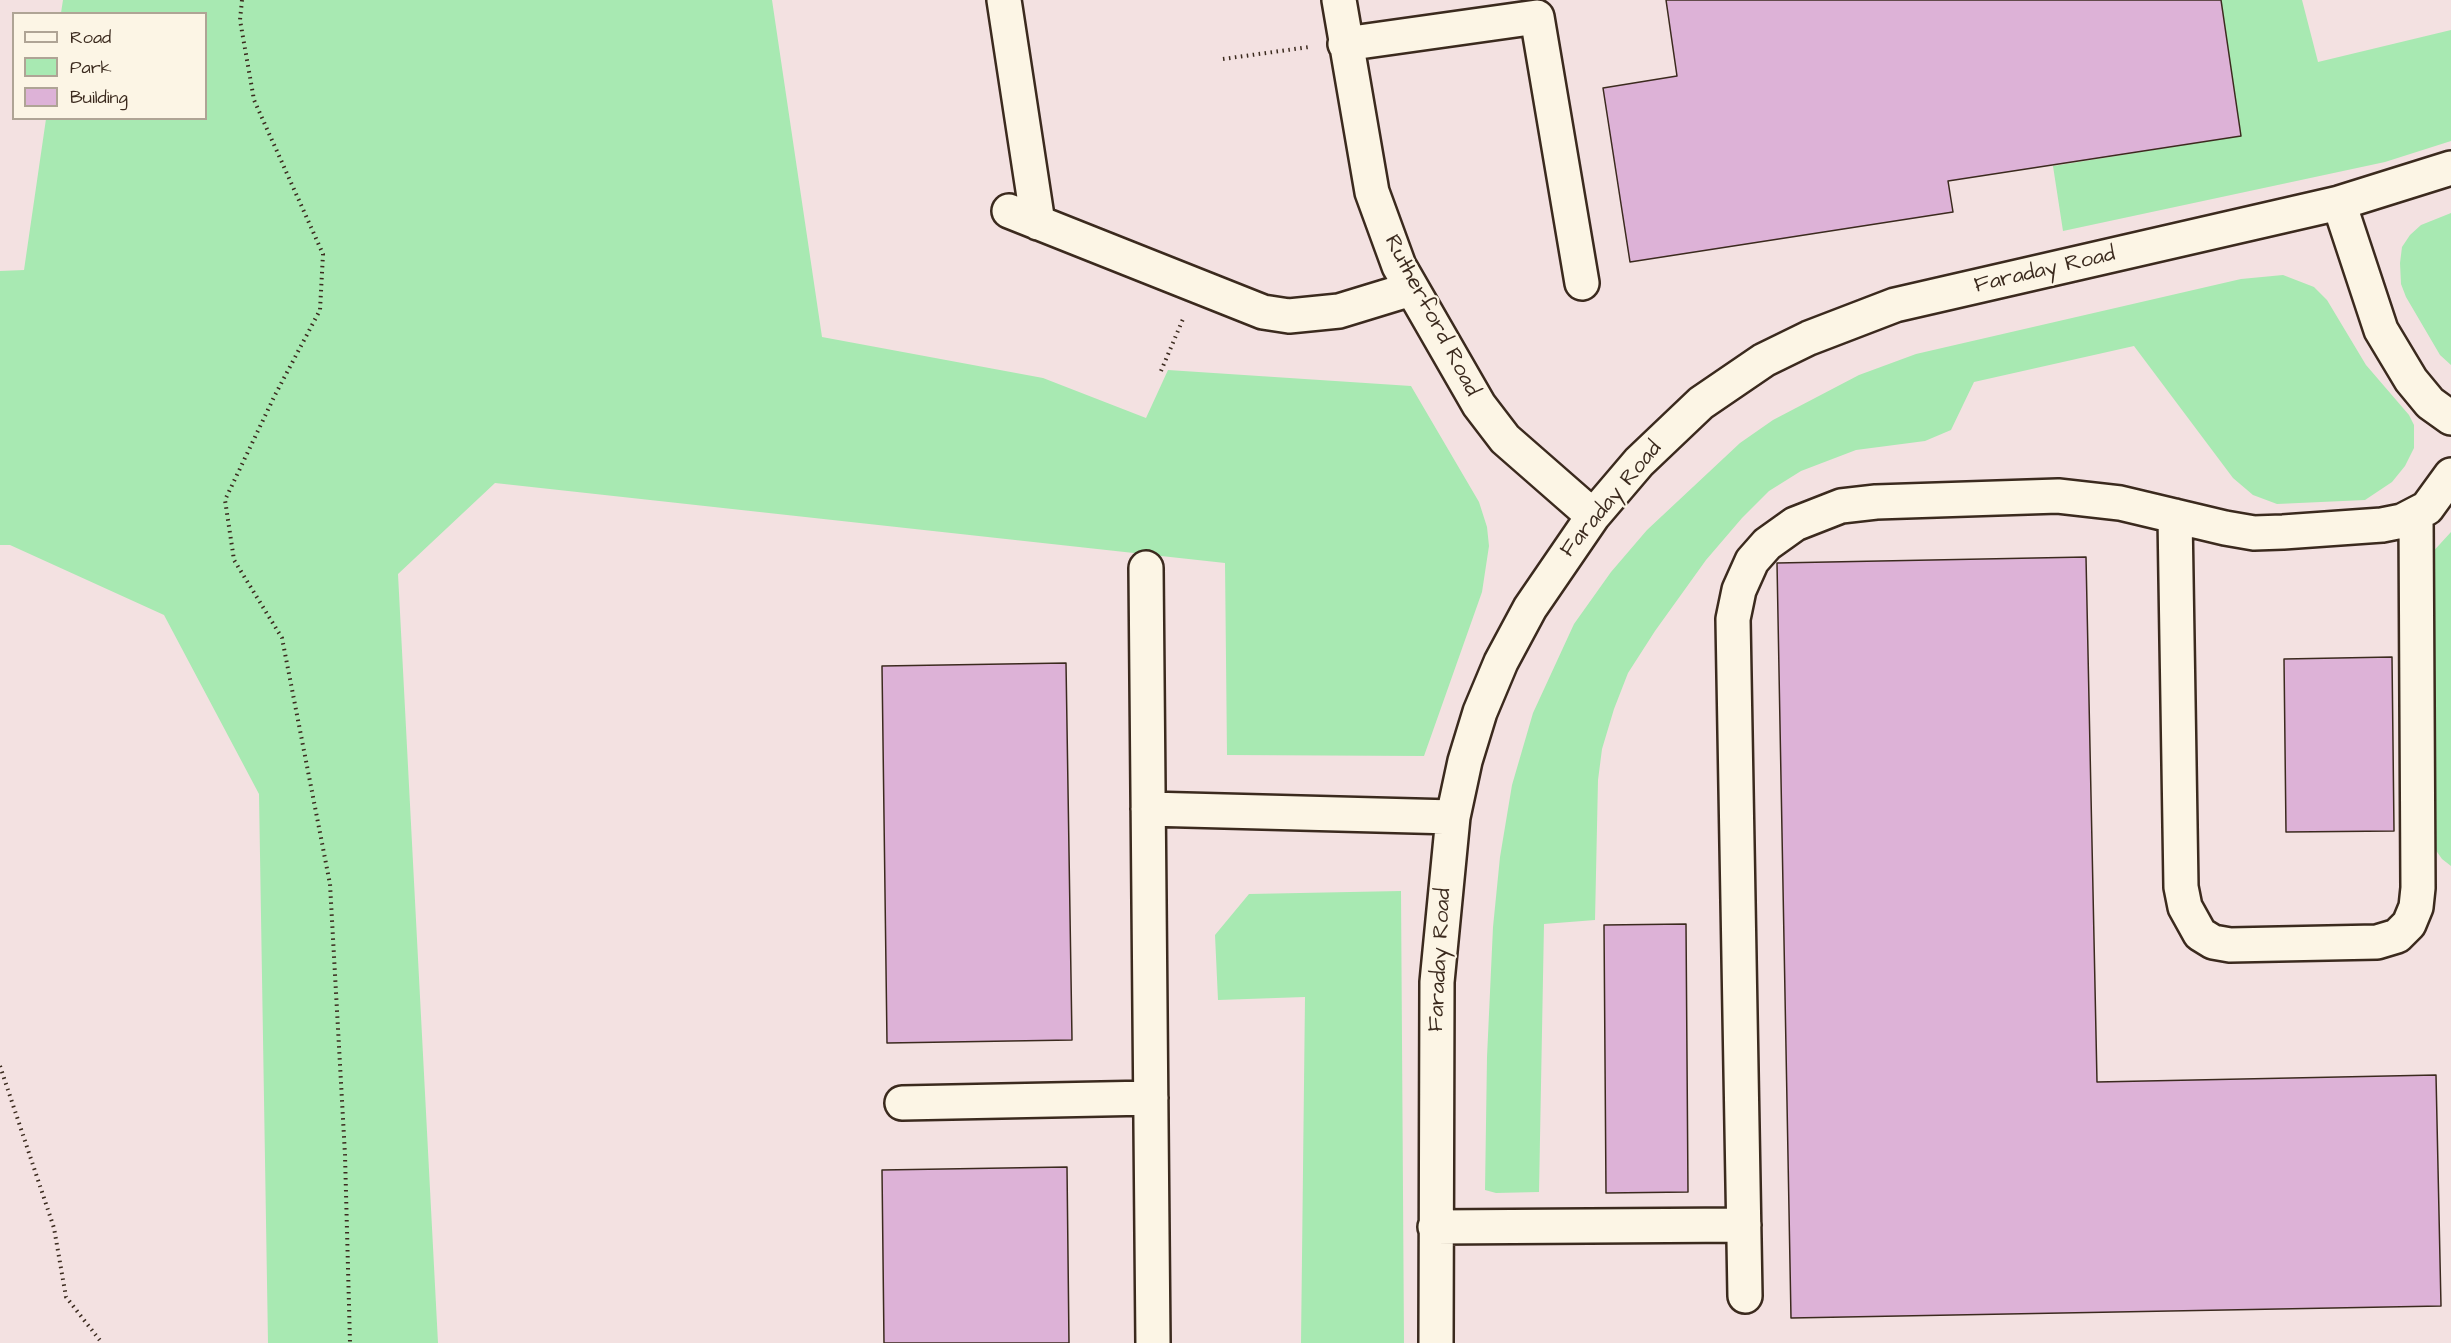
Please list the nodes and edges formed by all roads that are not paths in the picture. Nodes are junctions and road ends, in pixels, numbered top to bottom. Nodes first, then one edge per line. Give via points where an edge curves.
1 (1004, 0) edge
2 (1339, 0) edge
3 (1346, 44) junction
4 (2451, 168) edge
5 (2339, 203) junction
6 (1582, 284) dead end
7 (1411, 289) junction
8 (2451, 418) edge
9 (2451, 475) edge
10 (1593, 516) junction
11 (2175, 516) junction
12 (2416, 516) junction
13 (1146, 568) dead end
14 (1148, 809) junction
15 (1453, 817) junction
16 (1151, 1098) junction
17 (902, 1103) dead end
18 (1744, 1225) junction
19 (1436, 1227) junction
20 (1745, 1296) dead end
21 (1153, 1343) edge
22 (1436, 1343) edge

1 - 7 street via 1023,217 1263,312 1289,316 1339,311
2 - 3 street, Rutherford Road
3 - 6 street via 1537,17
3 - 7 street, Rutherford Road via 1372,192 1389,243
4 - 5 street, Faraday Road
5 - 8 street via 2381,330 2410,381
5 - 10 street, Faraday Road via 1895,305 1809,338 1764,360 1701,403 1639,462
7 - 10 street, Rutherford Road via 1479,405 1505,439
9 - 12 street via 2438,497
10 - 15 street, Faraday Road via 1542,588 1501,662 1480,712
11 - 12 street via 2264,532 2382,525
11 - 12 street via 2181,886 2185,907 2200,934 2213,942 2230,945 2377,942 2397,936 2409,924 2418,888
11 - 18 street via 2120,503 2058,496 1876,502 1841,506 1795,524 1767,544 1752,561 1739,590 1733,619
13 - 14 street
14 - 15 street
14 - 16 street
15 - 19 street, Faraday Road via 1437,982
16 - 17 street
16 - 21 street
18 - 19 street
18 - 20 street
19 - 22 street, Faraday Road

